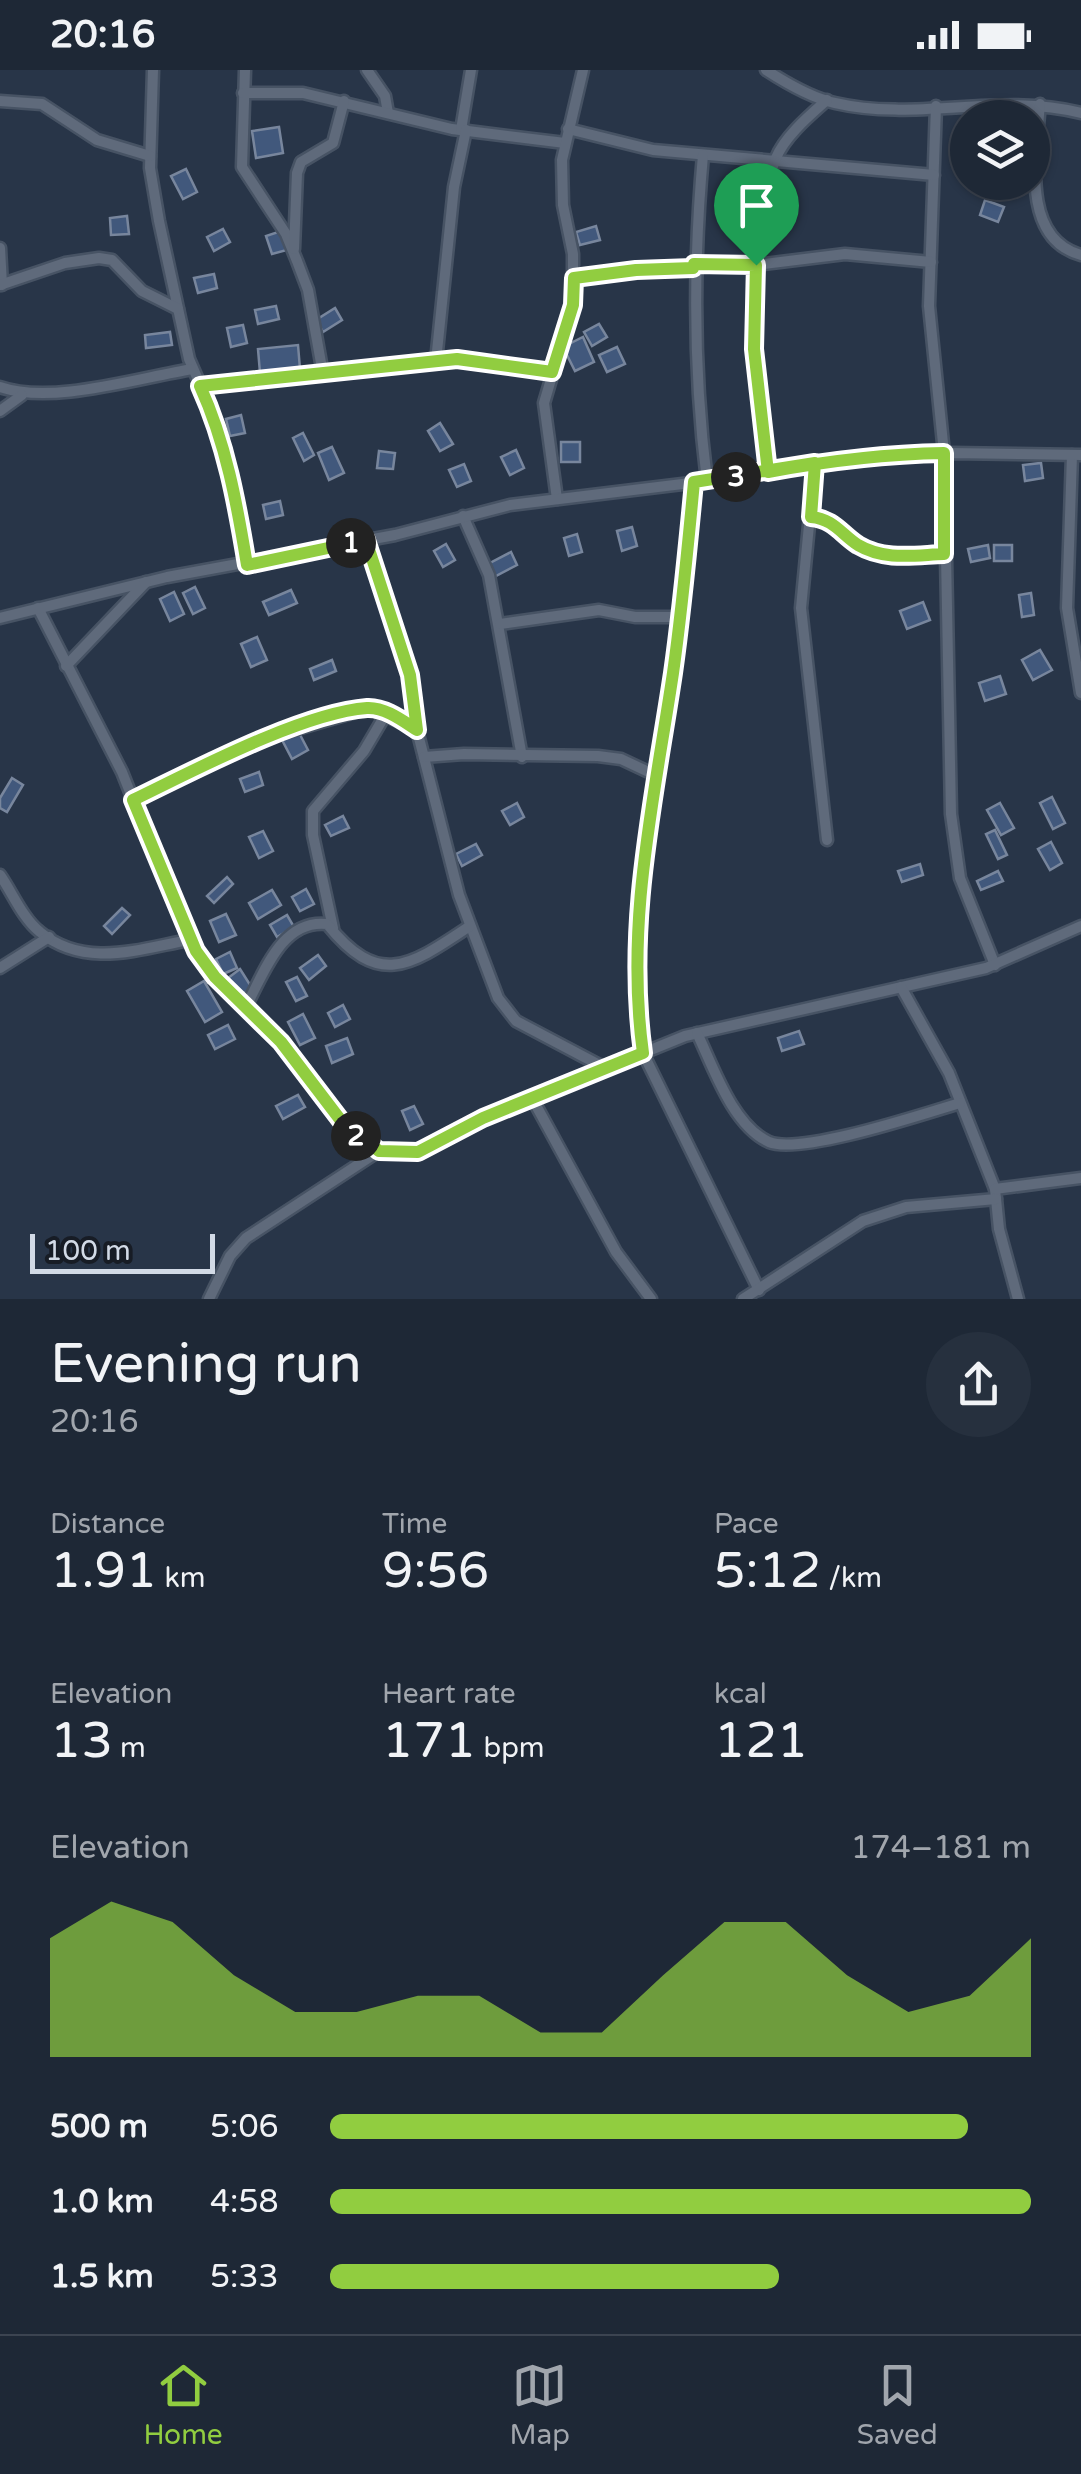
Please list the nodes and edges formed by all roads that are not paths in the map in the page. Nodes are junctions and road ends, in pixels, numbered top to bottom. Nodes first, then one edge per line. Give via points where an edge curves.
1 (153, 70) edge
2 (245, 70) edge
3 (366, 70) edge
4 (470, 70) edge
5 (584, 70) edge
6 (766, 70) edge
7 (243, 93) junction
8 (0, 100) edge
9 (826, 100) junction
10 (344, 101) junction
11 (936, 106) junction
12 (950, 106) edge
13 (1050, 106) edge
14 (388, 113) junction
15 (1081, 113) edge
16 (568, 129) junction
17 (464, 130) junction
18 (565, 143) junction
19 (703, 155) junction
20 (150, 156) junction
21 (776, 160) junction
22 (934, 175) junction
23 (1040, 200) edge
24 (0, 248) edge
25 (294, 252) junction
26 (1081, 255) edge
27 (930, 262) junction
28 (756, 265) junction
29 (693, 266) junction
30 (574, 278) junction
31 (1, 285) edge
32 (178, 309) junction
33 (436, 361) junction
34 (193, 369) junction
35 (552, 372) junction
36 (323, 374) junction
37 (200, 386) junction
38 (0, 387) edge
39 (22, 394) junction
40 (0, 411) edge
41 (944, 453) junction
42 (1076, 454) edge
43 (815, 463) junction
44 (768, 472) junction
45 (707, 480) junction
46 (694, 482) junction
47 (556, 499) junction
48 (463, 516) junction
49 (811, 517) junction
50 (366, 540) junction
51 (944, 554) junction
52 (247, 565) junction
53 (147, 582) junction
54 (38, 608) junction
55 (680, 616) junction
56 (0, 618) edge
57 (500, 624) junction
58 (66, 666) junction
59 (1081, 693) edge
60 (387, 712) junction
61 (417, 730) junction
62 (424, 757) junction
63 (522, 757) junction
64 (655, 775) junction
65 (133, 800) junction
66 (827, 840) dead end
67 (0, 875) edge
68 (470, 926) junction
69 (1081, 926) edge
70 (334, 932) junction
71 (49, 937) junction
72 (189, 940) junction
73 (995, 964) junction
74 (0, 968) edge
75 (902, 987) junction
76 (246, 1006) junction
77 (696, 1032) junction
78 (643, 1053) junction
79 (605, 1068) junction
80 (532, 1098) junction
81 (960, 1103) junction
82 (379, 1151) junction
83 (1080, 1179) edge
84 (995, 1194) junction
85 (759, 1290) junction
86 (209, 1299) edge
87 (651, 1299) edge
88 (743, 1299) edge
89 (1018, 1299) edge

1 - 20 street
2 - 7 street
3 - 14 street via 385,96
4 - 17 street
5 - 16 street
6 - 9 street
7 - 10 street
7 - 25 street via 242,167
8 - 20 street via 42,104 97,140
9 - 11 street
9 - 21 street
10 - 14 street
10 - 25 street via 333,142 301,162 297,174
11 - 12 street
11 - 22 street
13 - 15 street
14 - 17 street
16 - 18 street
16 - 19 street
17 - 18 street
17 - 33 street
18 - 30 street via 561,181
19 - 21 street
19 - 29 street
20 - 32 street
21 - 22 street
21 - 28 street
22 - 27 street
23 - 26 street via 1044,228 1055,245
24 - 31 street
25 - 36 street
27 - 28 street via 845,254
27 - 41 street
28 - 29 street
28 - 44 street via 754,349
29 - 30 street
29 - 45 street via 695,384
30 - 35 street via 573,305
31 - 32 street via 99,258 112,260 142,291
32 - 34 street
33 - 35 street
33 - 36 street
34 - 37 street
34 - 39 street
35 - 47 street via 544,403
36 - 37 street
37 - 52 street via 216,421
38 - 39 street
39 - 40 street
41 - 42 street
41 - 43 street
41 - 51 street
42 - 59 street via 1067,608
43 - 44 street
43 - 49 street
44 - 45 street
45 - 46 street
46 - 47 street
46 - 55 street
47 - 48 street
48 - 50 street
48 - 57 street via 481,551
49 - 51 street via 886,556
49 - 66 street via 802,608
50 - 52 street
50 - 61 street via 410,675
51 - 73 street via 951,814 960,878
52 - 53 street
53 - 54 street
53 - 58 street
54 - 56 street
54 - 58 street
55 - 57 street via 599,610
55 - 64 street
57 - 63 street
58 - 65 street
60 - 61 street
60 - 65 street via 369,708 286,732
60 - 70 street via 313,811
61 - 62 street
62 - 63 street
62 - 68 street
63 - 64 street via 621,758
64 - 78 street via 637,933
65 - 72 street
67 - 71 street via 38,932
68 - 70 street via 406,963 360,959
68 - 79 street via 498,998 516,1021
69 - 73 street
70 - 76 street via 316,922 290,934
71 - 72 street via 110,956
71 - 74 street
72 - 76 street
73 - 75 street
75 - 77 street
75 - 81 street
76 - 82 street via 342,1122
77 - 78 street
77 - 81 street via 735,1107 769,1142 788,1145 881,1128
78 - 79 street
78 - 85 street
79 - 80 street
80 - 82 street via 418,1152
80 - 87 street via 616,1252
81 - 84 street
82 - 86 street via 246,1238
83 - 84 street
84 - 85 street via 863,1220
84 - 89 street
85 - 88 street

